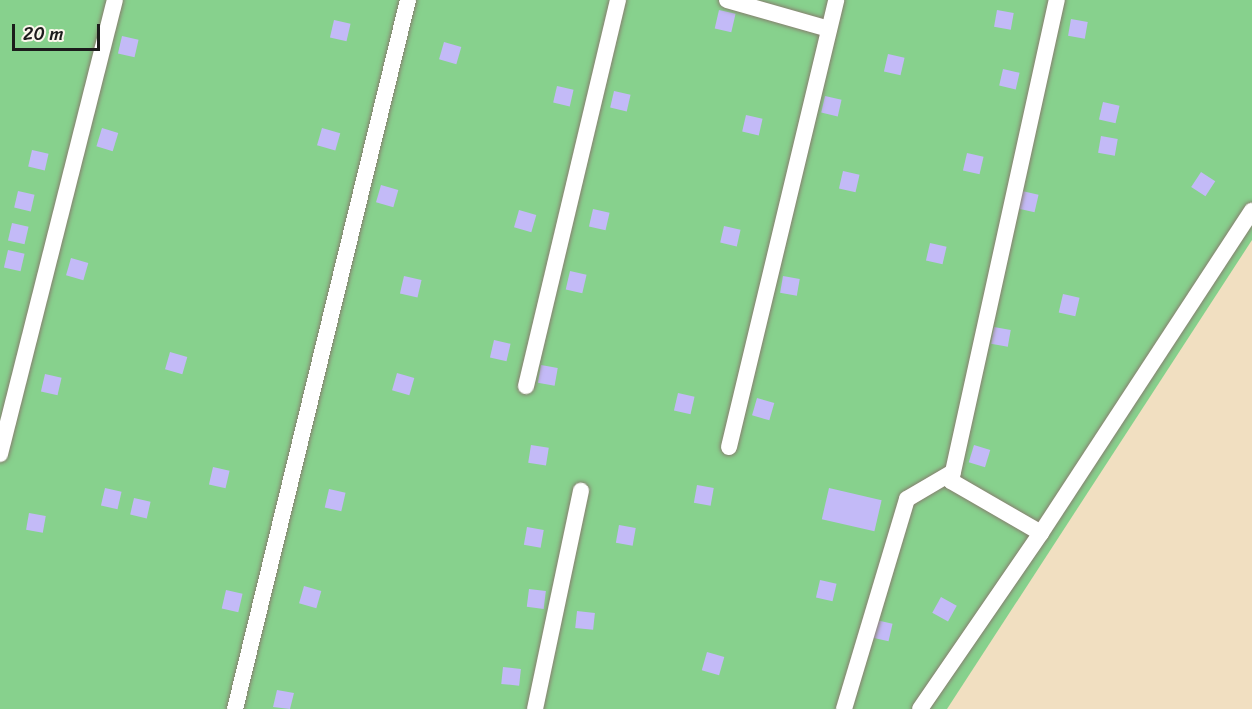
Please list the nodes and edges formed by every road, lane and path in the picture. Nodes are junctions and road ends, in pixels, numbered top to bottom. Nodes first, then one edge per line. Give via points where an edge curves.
1 (115, 0) edge
2 (408, 0) edge
3 (618, 0) edge
4 (727, 0) edge
5 (836, 0) edge
6 (1056, 0) edge
7 (829, 29) junction
8 (1252, 211) edge
9 (526, 386) dead end
10 (729, 447) dead end
11 (0, 454) edge
12 (953, 472) junction
13 (581, 491) dead end
14 (1041, 533) junction
15 (235, 709) edge
16 (535, 709) edge
17 (844, 709) edge
18 (920, 709) edge

1 - 11 lane
2 - 15 lane
3 - 9 lane
4 - 7 lane
5 - 7 lane
6 - 12 lane
7 - 10 lane
8 - 14 lane
12 - 14 lane via 951,481
12 - 17 lane via 907,499
13 - 16 lane
14 - 18 lane

